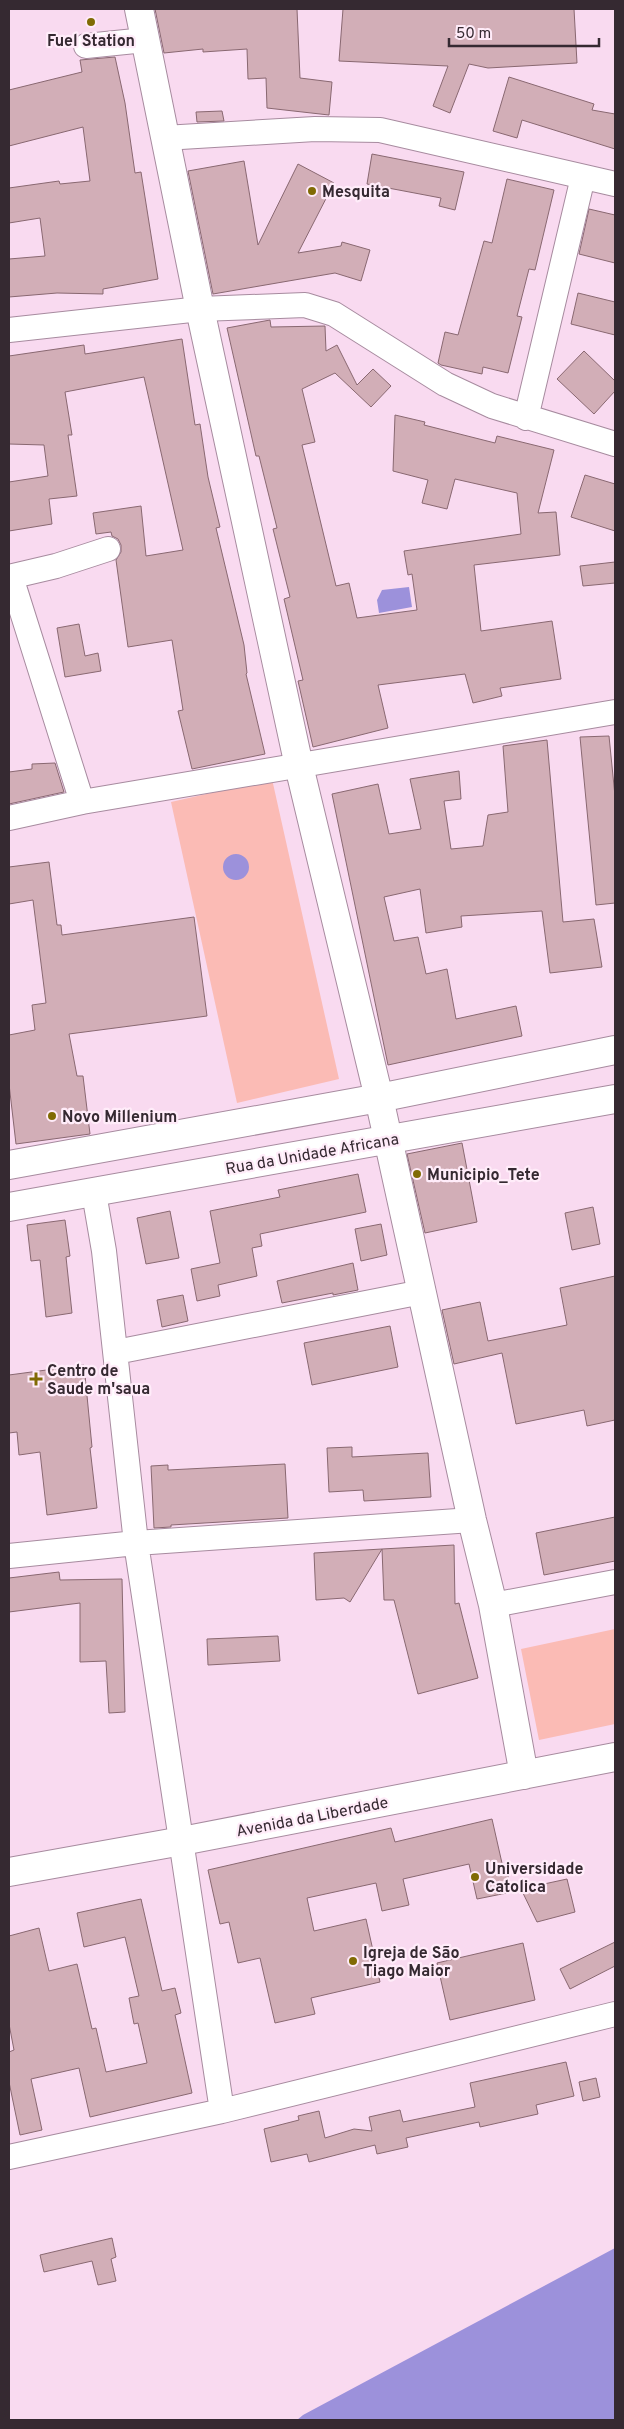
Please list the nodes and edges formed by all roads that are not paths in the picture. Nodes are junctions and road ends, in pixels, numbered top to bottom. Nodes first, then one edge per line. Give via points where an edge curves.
1 (140, 9) edge
2 (145, 40) junction
3 (86, 46) dead end
4 (164, 138) junction
5 (583, 177) junction
6 (615, 184) edge
7 (200, 308) junction
8 (9, 330) edge
9 (526, 418) junction
10 (615, 444) edge
11 (108, 548) dead end
12 (10, 577) edge
13 (615, 712) edge
14 (299, 766) junction
15 (82, 802) junction
16 (9, 818) edge
17 (615, 1050) edge
18 (379, 1098) junction
19 (615, 1099) edge
20 (388, 1139) junction
21 (9, 1164) edge
22 (94, 1192) junction
23 (9, 1207) edge
24 (422, 1292) junction
25 (116, 1352) junction
26 (472, 1520) junction
27 (136, 1542) junction
28 (9, 1556) edge
29 (615, 1582) edge
30 (492, 1605) junction
31 (615, 1756) edge
32 (524, 1775) junction
33 (182, 1841) junction
34 (9, 1872) edge
35 (615, 2014) edge
36 (222, 2111) junction
37 (9, 2156) edge

1 - 2 street
2 - 3 street
2 - 4 street
4 - 5 street via 315,129 380,130
4 - 7 street
5 - 6 street
5 - 9 street
7 - 8 street
7 - 9 street via 305,305 334,314 445,384
7 - 14 street
9 - 10 street
11 - 12 street
12 - 15 street
13 - 14 street
14 - 15 street
14 - 18 street
15 - 16 street
17 - 18 street
18 - 20 street
18 - 21 street
19 - 20 street, Rua da Unidade Africana
20 - 22 street, Rua da Unidade Africana
20 - 24 street
22 - 23 street, Rua da Unidade Africana
22 - 25 street
24 - 25 street
24 - 26 street
25 - 27 street
26 - 27 street
26 - 30 street
27 - 28 street
27 - 33 street
29 - 30 street
30 - 32 street
31 - 32 street, Avenida da Liberdade
32 - 33 street, Avenida da Liberdade
33 - 34 street, Avenida da Liberdade
33 - 36 street
35 - 36 street
36 - 37 street

